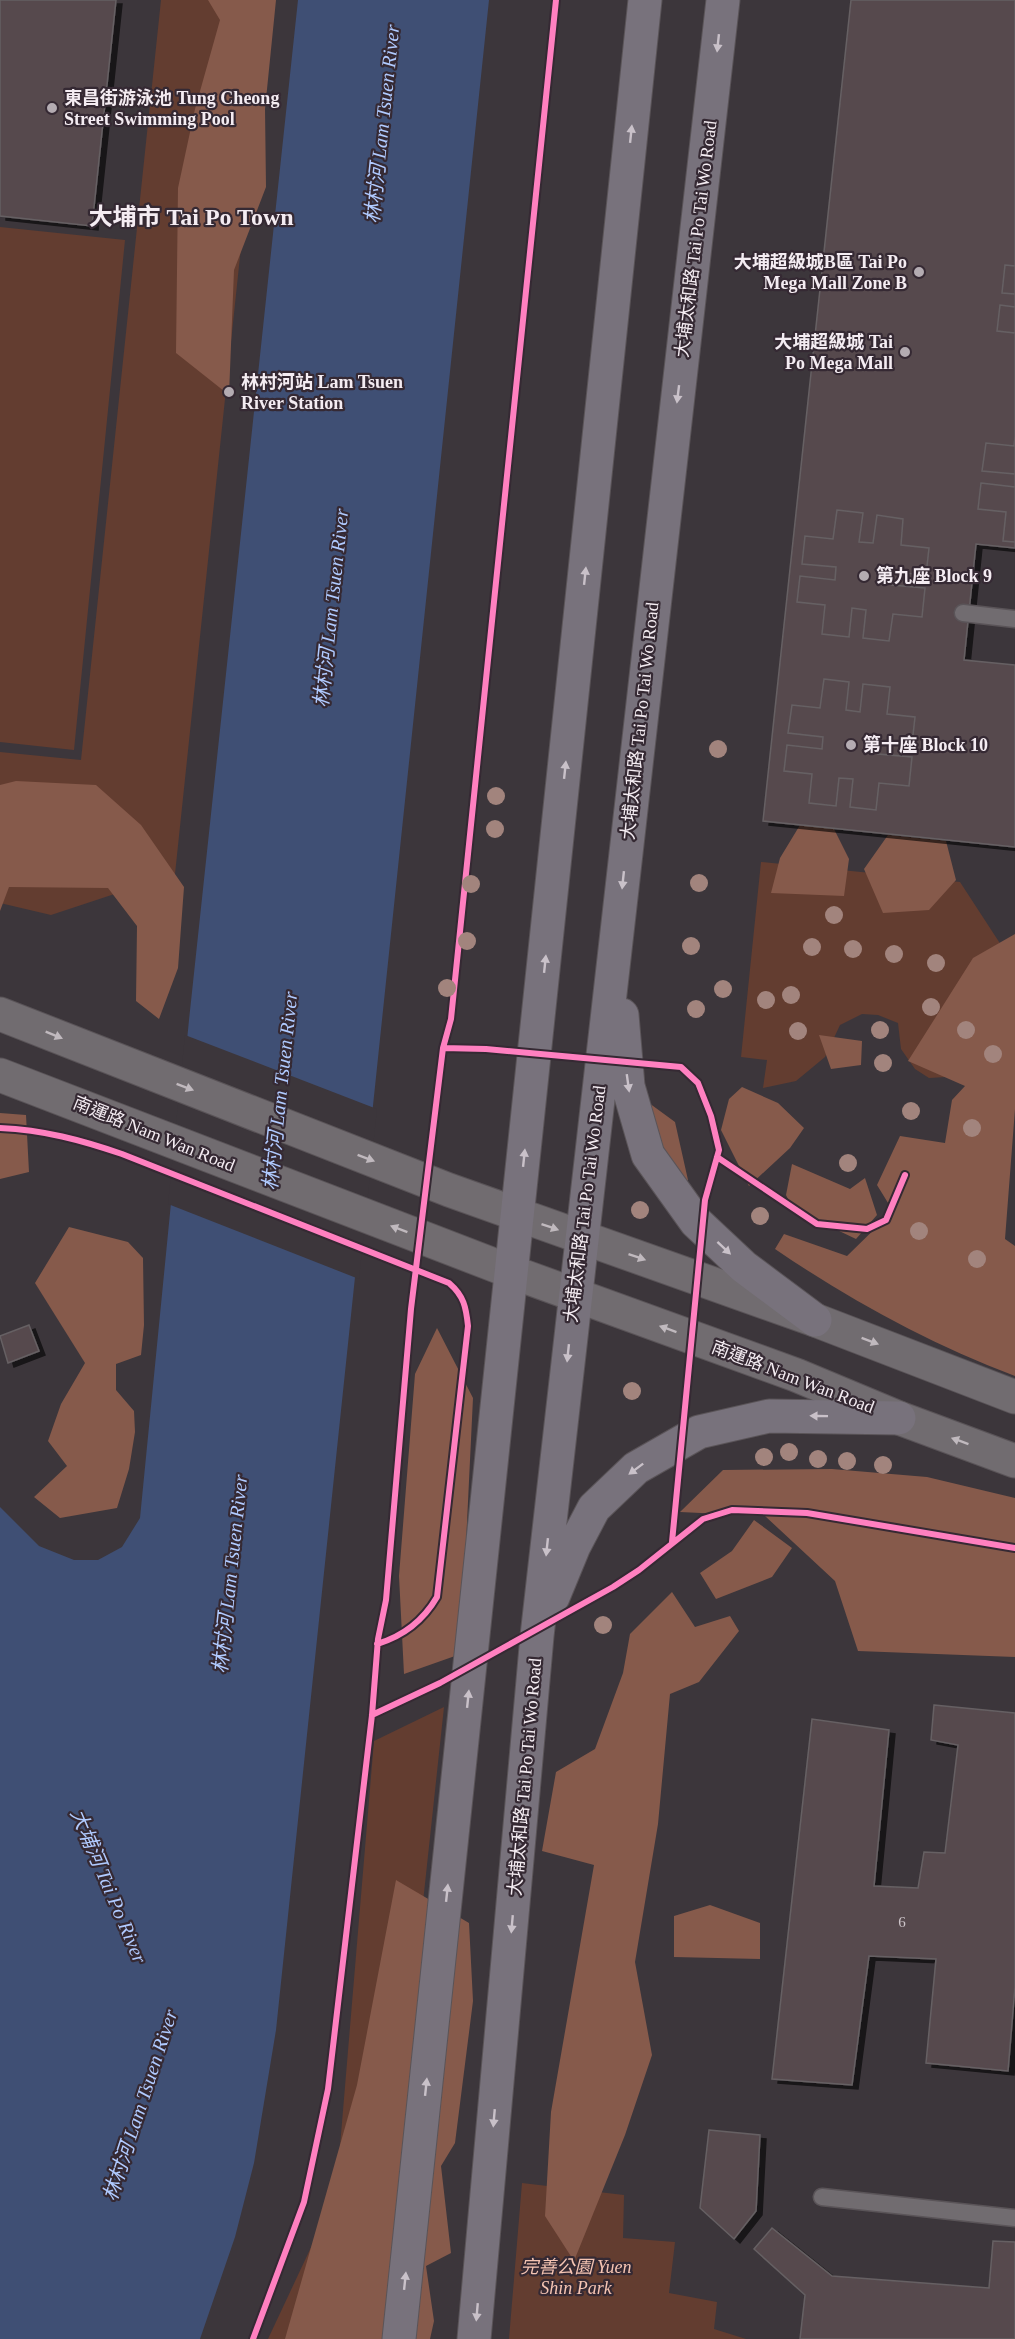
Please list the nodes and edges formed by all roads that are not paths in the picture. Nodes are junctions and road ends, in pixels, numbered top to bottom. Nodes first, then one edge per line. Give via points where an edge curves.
1 (645, 0) edge
2 (723, 0) edge
3 (963, 613) dead end
4 (1015, 619) edge
5 (616, 941) junction
6 (0, 1014) edge
7 (0, 1075) edge
8 (518, 1216) junction
9 (582, 1238) junction
10 (512, 1272) junction
11 (574, 1295) junction
12 (815, 1320) junction
13 (1015, 1397) edge
14 (899, 1418) junction
15 (1015, 1461) edge
16 (537, 1636) junction
17 (822, 2197) dead end
18 (1015, 2218) edge
19 (399, 2339) edge
20 (474, 2339) edge

8 -> 1 main road
2 -> 5 main road, 大埔太和路 Tai Po Tai Wo Road
3 - 4 lane
5 - 9 main road, 大埔太和路 Tai Po Tai Wo Road
5 -> 12 main road via 628,1086 648,1155 696,1222 744,1267
6 -> 8 main road
10 -> 7 main road, 南運路 Nam Wan Road
8 -> 9 main road
8 - 10 main road
9 - 11 main road, 大埔太和路 Tai Po Tai Wo Road
9 -> 12 main road
10 - 11 main road, 南運路 Nam Wan Road
19 -> 10 main road
14 -> 11 main road, 南運路 Nam Wan Road via 796,1375
11 -> 16 main road, 大埔太和路 Tai Po Tai Wo Road
12 -> 13 main road
15 -> 14 main road, 南運路 Nam Wan Road
14 -> 16 main road via 769,1416 699,1432 636,1468 594,1508
16 -> 20 main road, 大埔太和路 Tai Po Tai Wo Road
17 - 18 lane

